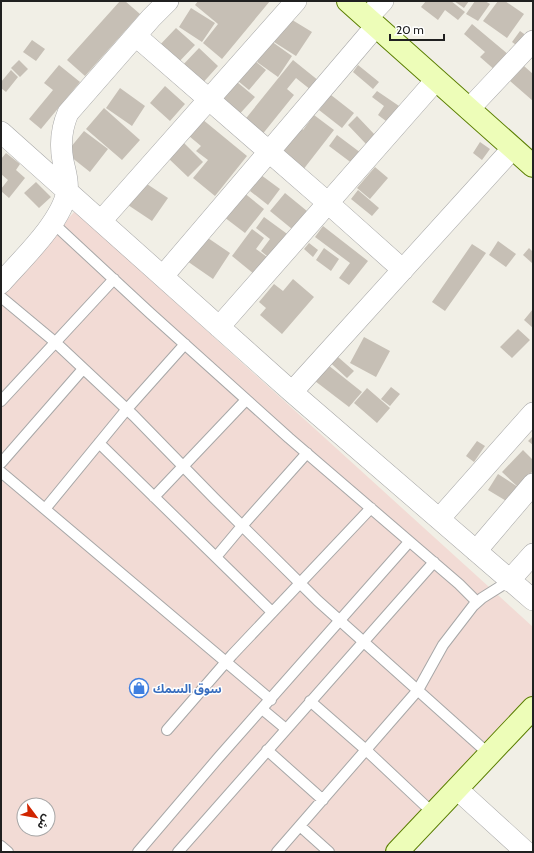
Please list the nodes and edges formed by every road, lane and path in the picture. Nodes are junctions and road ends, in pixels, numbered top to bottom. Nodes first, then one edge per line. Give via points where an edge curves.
1 (168, 1) edge
2 (296, 1) edge
3 (348, 1) edge
4 (383, 1) edge
5 (371, 22) junction
6 (136, 36) junction
7 (533, 41) edge
8 (436, 80) junction
9 (209, 100) junction
10 (469, 109) junction
11 (1, 132) edge
12 (512, 148) junction
13 (269, 152) junction
14 (533, 166) edge
15 (67, 190) junction
16 (328, 203) junction
17 (101, 221) junction
18 (53, 223) junction
19 (403, 270) junction
20 (163, 276) junction
21 (114, 279) junction
22 (1, 283) edge
23 (1, 297) edge
24 (219, 327) junction
25 (55, 342) junction
26 (185, 344) junction
27 (84, 369) junction
28 (292, 392) junction
29 (246, 400) junction
30 (1, 401) edge
31 (127, 409) junction
32 (533, 413) edge
33 (100, 443) junction
34 (306, 453) junction
35 (1, 463) edge
36 (183, 466) junction
37 (1, 472) edge
38 (533, 484) edge
39 (154, 496) junction
40 (371, 508) junction
41 (45, 509) junction
42 (439, 519) junction
43 (242, 526) junction
44 (409, 542) junction
45 (476, 551) junction
46 (533, 554) edge
47 (216, 557) junction
48 (434, 562) junction
49 (509, 581) junction
50 (300, 583) junction
51 (533, 600) edge
52 (477, 602) junction
53 (272, 612) junction
54 (340, 621) junction
55 (363, 641) junction
56 (226, 662) junction
57 (418, 690) junction
58 (271, 700) junction
59 (310, 702) junction
60 (533, 708) edge
61 (262, 709) junction
62 (286, 729) junction
63 (167, 730) dead end
64 (267, 750) junction
65 (366, 750) junction
66 (490, 754) junction
67 (457, 789) junction
68 (323, 800) junction
69 (433, 813) junction
70 (300, 826) junction
71 (1, 846) edge
72 (8, 852) edge
73 (138, 852) edge
74 (178, 852) edge
75 (277, 852) edge
76 (329, 852) edge
77 (397, 852) edge
78 (526, 852) edge

1 - 6 street
2 - 9 street
3 - 5 street
4 - 5 street
5 - 8 street
5 - 13 street
6 - 9 street
6 - 15 street via 68,112 62,140
7 - 10 street
8 - 10 street
8 - 16 street
9 - 13 street
9 - 17 street
10 - 12 street
11 - 15 street
12 - 14 street
12 - 19 street
13 - 16 street
13 - 20 street
15 - 17 street
15 - 18 street via 62,207
16 - 19 street
16 - 24 street
17 - 20 street
18 - 21 lane
18 - 22 street
19 - 28 street
20 - 24 street
21 - 25 lane
21 - 26 lane
23 - 25 lane
24 - 28 street
25 - 27 lane
25 - 30 lane
26 - 29 lane
26 - 31 lane
27 - 31 lane
27 - 35 lane
28 - 42 street
29 - 34 lane
29 - 36 lane
31 - 33 lane
31 - 36 lane
32 - 42 street
33 - 39 lane
33 - 41 lane
34 - 40 lane
34 - 43 lane
36 - 39 lane
36 - 43 lane
37 - 41 lane
38 - 45 street
39 - 47 lane
40 - 44 lane
40 - 50 lane
41 - 56 lane
42 - 45 street
43 - 47 lane
43 - 50 lane
44 - 48 lane
44 - 54 lane
45 - 49 street
46 - 49 street
47 - 53 lane
48 - 52 lane
48 - 55 lane
49 - 51 street
49 - 52 lane
50 - 53 lane
50 - 54 lane
52 - 57 lane via 443,645
53 - 56 lane
54 - 55 lane
54 - 58 lane
55 - 57 lane
55 - 59 lane
56 - 58 lane
56 - 63 lane
57 - 65 lane
57 - 66 lane
58 - 61 lane
59 - 62 lane
59 - 65 lane
60 - 66 street
61 - 62 lane
61 - 73 lane
62 - 64 lane
64 - 68 lane
64 - 74 lane
65 - 68 lane
65 - 69 lane
66 - 67 street
67 - 69 street
67 - 78 street
68 - 70 lane
69 - 77 street
70 - 75 lane
70 - 76 lane
71 - 72 lane

